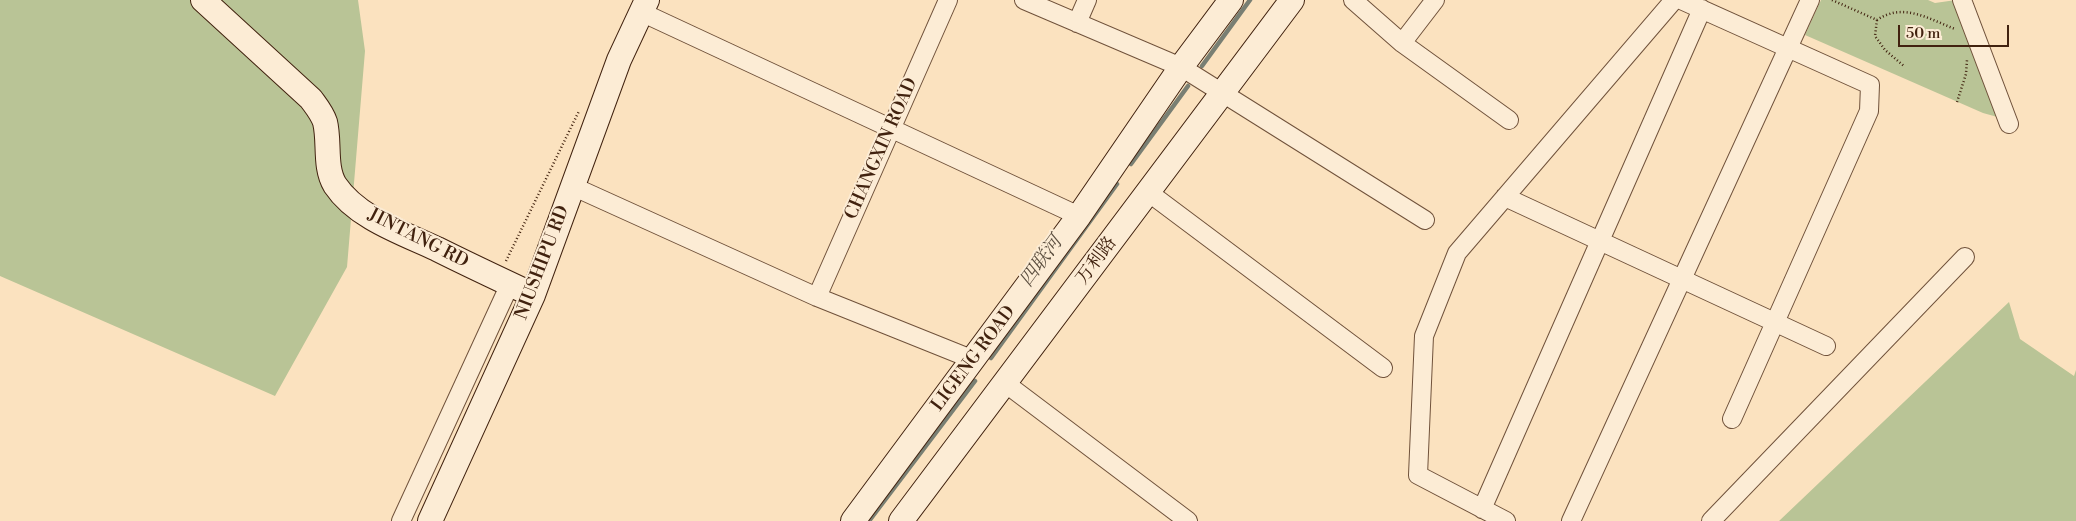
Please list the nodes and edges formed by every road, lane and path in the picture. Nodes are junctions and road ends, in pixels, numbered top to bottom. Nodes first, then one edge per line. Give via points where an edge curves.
1 (203, 0) edge
2 (948, 0) edge
3 (1024, 0) edge
4 (1087, 0) edge
5 (1231, 0) edge
6 (1292, 0) edge
7 (1353, 0) edge
8 (1435, 0) edge
9 (1674, 0) edge
10 (1681, 0) edge
11 (1810, 0) edge
12 (1832, 0) edge
13 (1962, 0) edge
14 (644, 6) edge
15 (1702, 9) junction
16 (1877, 20) junction
17 (1077, 23) junction
18 (1960, 30) dead end
19 (1402, 43) junction
20 (1788, 48) junction
21 (1968, 57) dead end
22 (1904, 66) dead end
23 (1181, 67) junction
24 (1222, 93) junction
25 (1957, 102) dead end
26 (580, 107) dead end
27 (1509, 120) dead end
28 (2009, 124) dead end
29 (890, 129) junction
30 (572, 186) junction
31 (1148, 192) junction
32 (1505, 197) junction
33 (1079, 216) junction
34 (1425, 220) dead end
35 (1600, 241) junction
36 (1965, 258) dead end
37 (507, 276) junction
38 (1682, 279) junction
39 (533, 295) junction
40 (817, 297) junction
41 (1775, 323) junction
42 (1826, 346) dead end
43 (974, 360) junction
44 (1382, 368) dead end
45 (1005, 383) junction
46 (1732, 419) dead end
47 (1482, 509) junction
48 (401, 521) edge
49 (430, 521) edge
50 (853, 521) edge
51 (901, 521) edge
52 (1188, 521) edge
53 (1506, 521) edge
54 (1571, 521) edge
55 (1711, 521) edge

1 - 37 street, JINTANG RD via 319,109 327,133 330,173 344,196 387,225
2 - 29 street, CHANGXIN ROAD
3 - 17 street
4 - 17 street
5 - 23 street, LIGENG ROAD
6 - 24 street, 万利路
7 - 19 street
8 - 19 street
9 - 32 street
10 - 15 street
11 - 20 street
12 - 16 path
13 - 28 street
14 - 29 street
14 - 30 street, NIUSHIPU RD via 619,60
15 - 20 street
15 - 35 street
16 - 18 path via 1886,14 1908,11
16 - 22 path via 1875,36 1884,50
17 - 23 street
19 - 27 street
20 - 38 street
20 - 41 street via 1870,85 1869,111
21 - 25 path
23 - 24 street
23 - 33 street, LIGENG ROAD
24 - 31 street, 万利路
24 - 34 street
26 - 37 path
29 - 33 street
29 - 40 street, CHANGXIN ROAD
30 - 39 street, NIUSHIPU RD
30 - 40 street
31 - 44 street
31 - 45 street, 万利路
32 - 35 street
32 - 47 street via 1457,254 1424,336 1418,474
33 - 43 street, LIGENG ROAD
35 - 38 street
35 - 47 street
36 - 55 street
37 - 39 street, JINTANG RD
37 - 48 street
38 - 41 street
38 - 54 street
39 - 49 street, NIUSHIPU RD
40 - 43 street
41 - 42 street
41 - 46 street
43 - 50 street, LIGENG ROAD
45 - 51 street, 万利路
45 - 52 street
47 - 53 street

